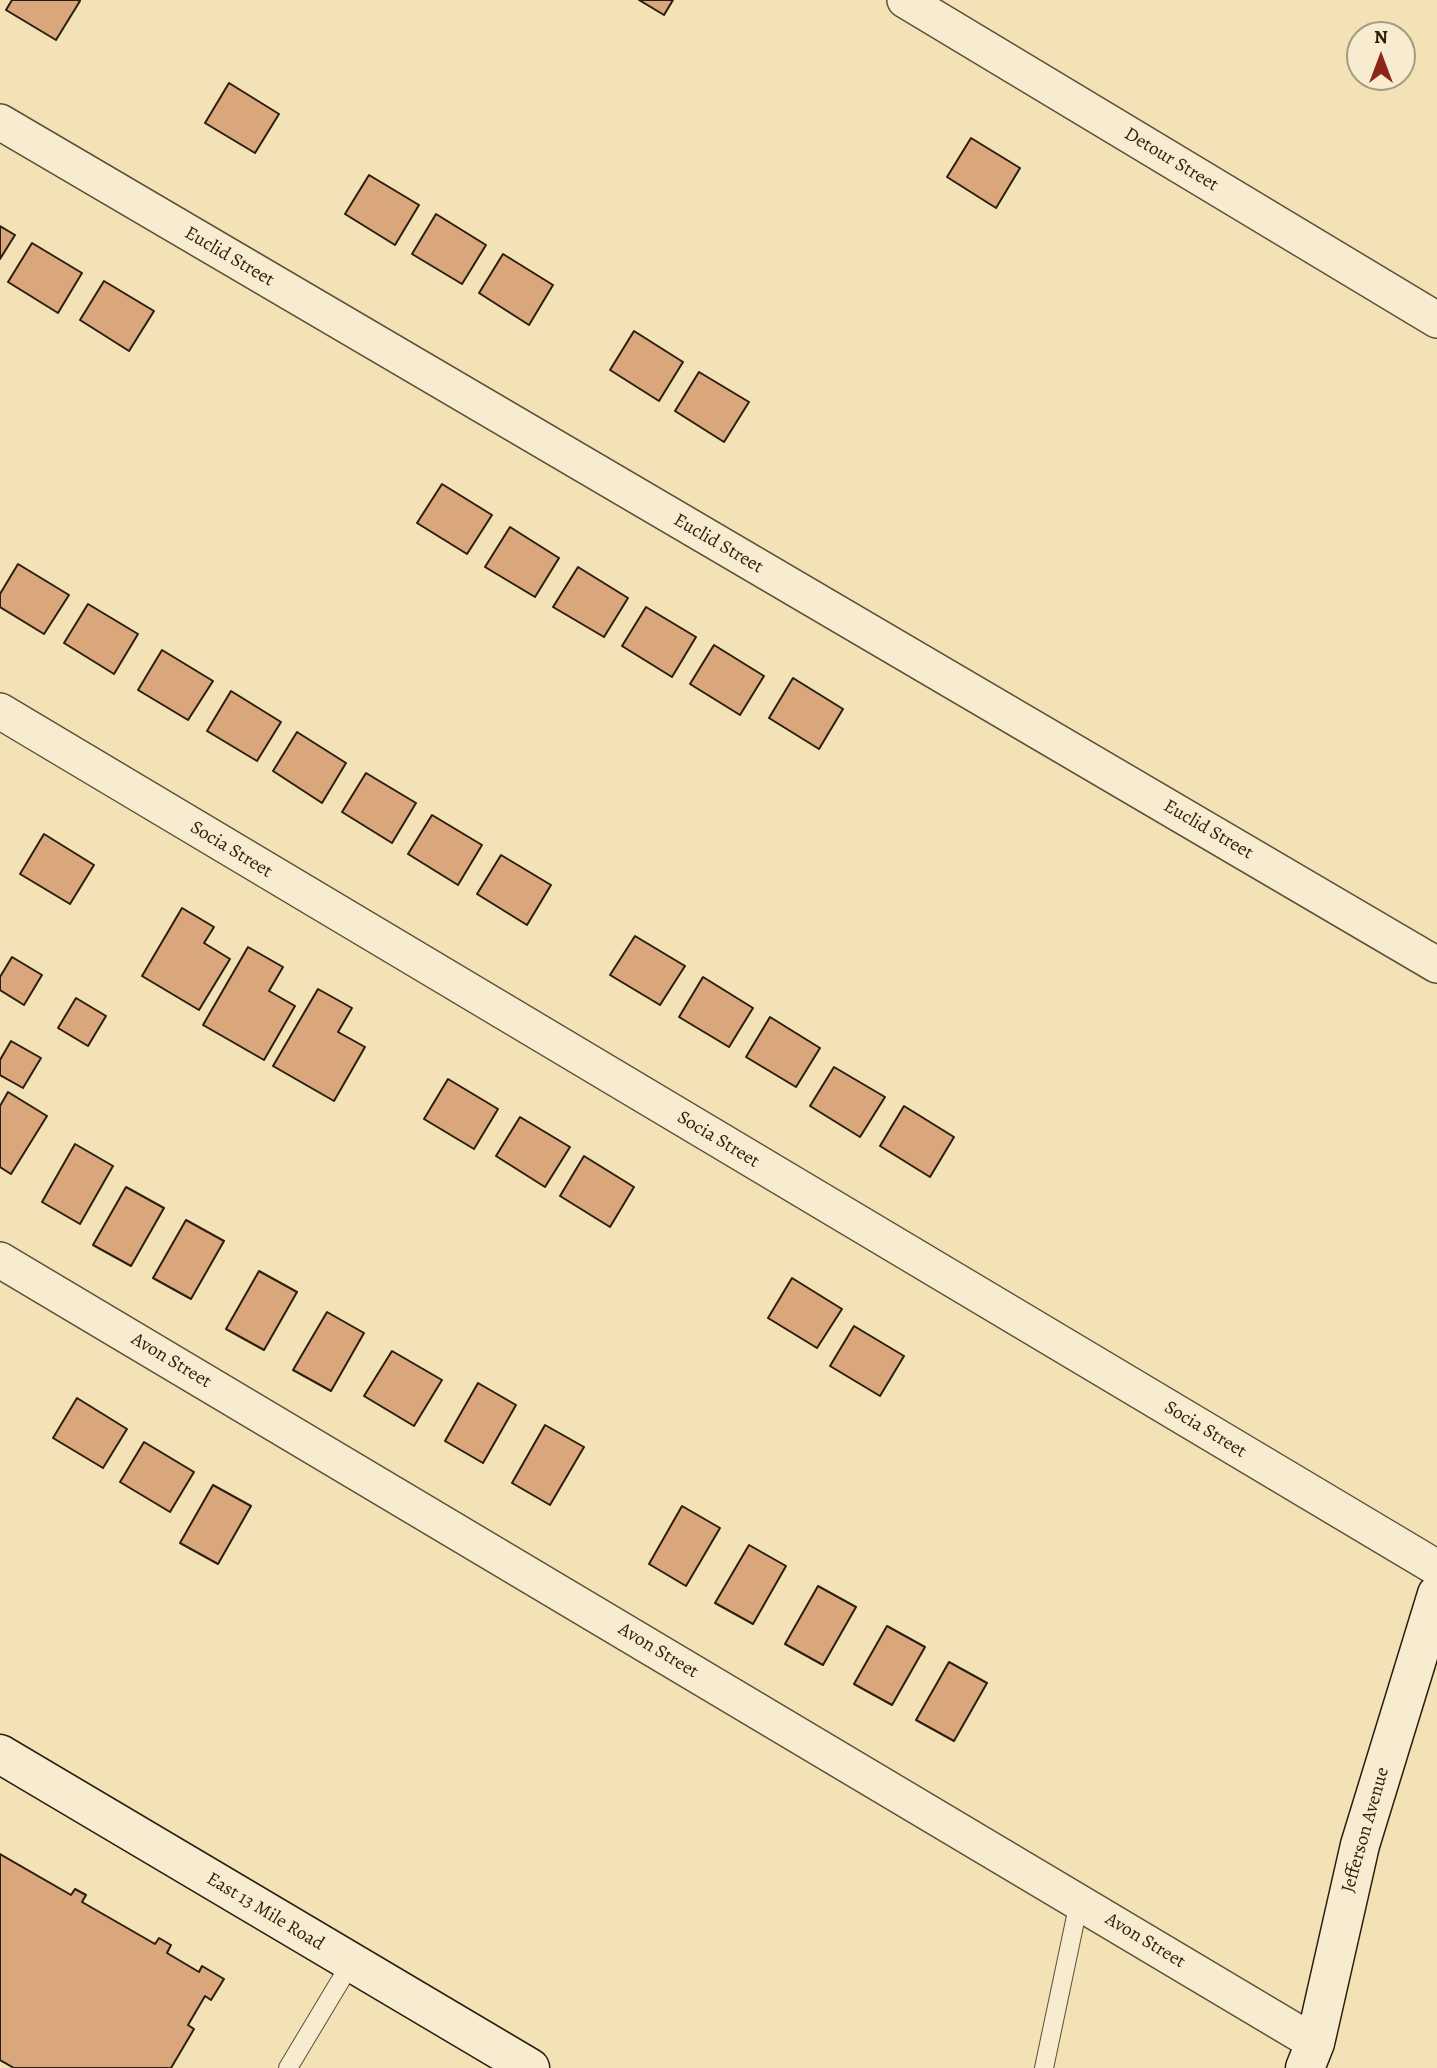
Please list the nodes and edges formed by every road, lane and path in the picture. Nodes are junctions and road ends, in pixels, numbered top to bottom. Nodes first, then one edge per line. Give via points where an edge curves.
1 (905, 0) edge
2 (0, 122) edge
3 (1437, 320) edge
4 (0, 711) edge
5 (1437, 965) edge
6 (0, 1260) edge
7 (1437, 1568) edge
8 (1437, 1594) edge
9 (0, 1754) edge
10 (1079, 1902) junction
11 (351, 1963) junction
12 (1310, 2055) edge
13 (288, 2068) edge
14 (530, 2068) edge
15 (1045, 2068) edge

1 - 3 street, Detour Street
2 - 5 street, Euclid Street
4 - 7 street, Socia Street
6 - 10 street, Avon Street
8 - 12 main road, Jefferson Avenue via 1360,1845
9 - 11 main road, East 13 Mile Road
10 - 12 street, Avon Street
10 - 15 lane
11 - 13 lane
11 - 14 main road, East 13 Mile Road

